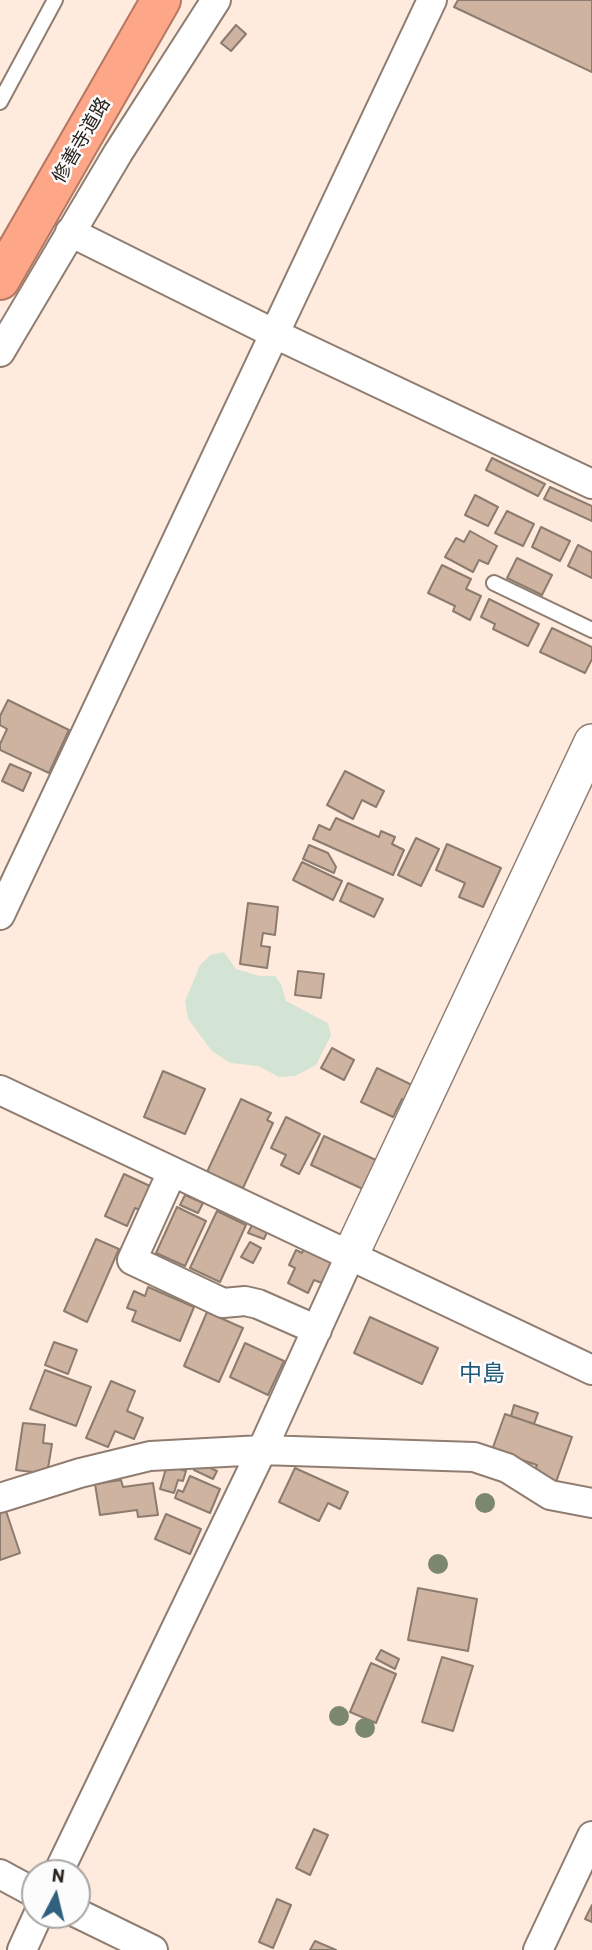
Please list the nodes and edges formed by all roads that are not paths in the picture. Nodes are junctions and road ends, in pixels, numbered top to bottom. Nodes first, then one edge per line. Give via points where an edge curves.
1 (55, 0) edge
2 (161, 0) edge
3 (216, 0) edge
4 (432, 0) edge
5 (0, 102) edge
6 (70, 232) junction
7 (0, 280) edge
8 (275, 334) junction
9 (0, 352) edge
10 (592, 484) edge
11 (494, 583) dead end
12 (592, 631) edge
13 (592, 742) edge
14 (0, 915) edge
15 (0, 1090) edge
16 (172, 1172) junction
17 (349, 1256) junction
18 (317, 1330) junction
19 (592, 1370) edge
20 (262, 1450) junction
21 (0, 1498) edge
22 (592, 1503) edge
23 (592, 1836) edge
24 (65, 1859) edge
25 (0, 1874) edge
26 (21, 1885) edge
27 (91, 1920) edge
28 (32, 1929) edge
29 (22, 1950) edge
30 (153, 1950) edge
31 (538, 1950) edge

1 - 5 lane
2 - 7 highway, 修善寺道路
3 - 6 street
4 - 8 street
6 - 8 street
6 - 9 street
8 - 10 street
8 - 14 street
11 - 12 lane
13 - 17 street
15 - 16 street
16 - 17 street
16 - 18 street via 132,1260 223,1303 258,1304
17 - 18 street
17 - 19 street
18 - 20 street
20 - 21 street via 150,1456
20 - 22 street via 474,1457 507,1468 550,1495
20 - 24 street
23 - 31 street
25 - 26 street
27 - 30 street
28 - 29 street

